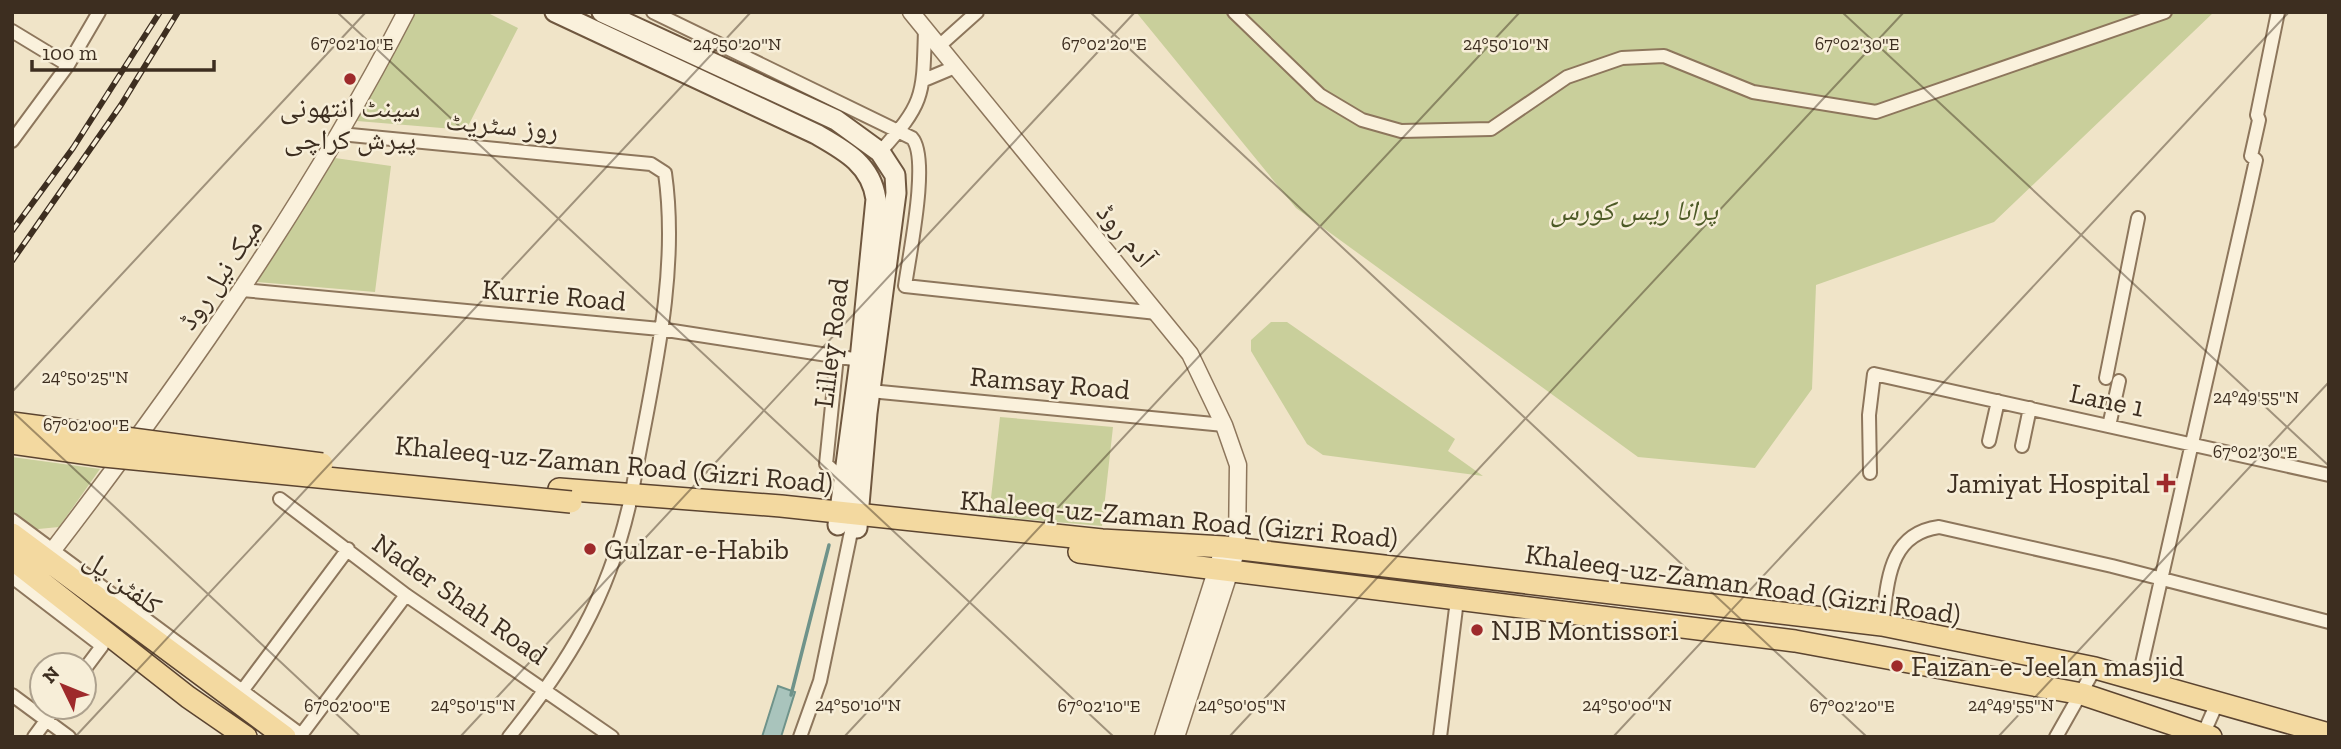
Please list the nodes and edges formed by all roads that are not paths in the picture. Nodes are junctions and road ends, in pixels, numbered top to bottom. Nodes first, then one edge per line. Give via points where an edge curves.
1 (99, 12) edge
2 (405, 12) edge
3 (555, 12) edge
4 (602, 12) edge
5 (653, 12) edge
6 (911, 12) edge
7 (977, 12) edge
8 (1234, 12) edge
9 (2165, 12) edge
10 (2278, 12) edge
11 (925, 29) junction
12 (12, 30) edge
13 (939, 46) junction
14 (68, 65) junction
15 (955, 67) junction
16 (924, 80) junction
17 (900, 130) junction
18 (340, 134) junction
19 (12, 141) edge
20 (880, 152) junction
21 (2138, 218) dead end
22 (242, 290) junction
23 (1157, 313) junction
24 (660, 329) junction
25 (837, 356) junction
26 (860, 360) junction
27 (870, 391) junction
28 (1998, 401) junction
29 (2030, 408) junction
30 (12, 423) edge
31 (1224, 425) junction
32 (2109, 426) junction
33 (1989, 441) dead end
34 (12, 443) edge
35 (2192, 444) junction
36 (2022, 446) dead end
37 (1870, 473) dead end
38 (2329, 475) edge
39 (852, 478) junction
40 (565, 496) junction
41 (279, 499) dead end
42 (630, 499) junction
43 (882, 518) junction
44 (12, 520) edge
45 (849, 521) junction
46 (12, 534) edge
47 (348, 549) junction
48 (53, 550) junction
49 (1228, 558) junction
50 (12, 559) edge
51 (12, 578) edge
52 (2161, 579) junction
53 (406, 595) junction
54 (1624, 595) junction
55 (1457, 600) junction
56 (1623, 621) junction
57 (2329, 622) edge
58 (1882, 625) junction
59 (102, 646) junction
60 (98, 651) edge
61 (2095, 668) junction
62 (2138, 681) junction
63 (547, 690) junction
64 (242, 691) junction
65 (2082, 694) junction
66 (12, 695) edge
67 (2217, 703) junction
68 (28, 707) edge
69 (45, 721) edge
70 (47, 721) edge
71 (2329, 734) edge
72 (297, 736) edge
73 (2206, 736) edge
74 (34, 737) edge
75 (69, 737) edge
76 (227, 737) edge
77 (246, 737) edge
78 (509, 737) edge
79 (612, 737) edge
80 (800, 737) edge
81 (1163, 737) edge
82 (1176, 737) edge
83 (1440, 737) edge
84 (2056, 737) edge

1 - 14 street
2 - 18 street, میک نیل روڈ
3 - 26 main road, Lilley Road via 816,134 865,170 876,199
4 - 20 main road via 836,120
5 - 17 street
6 - 11 street, آدم روڈ
7 - 13 street
8 - 9 street via 1320,95 1362,120 1401,131 1491,130 1567,77 1622,58 1664,56 1753,92 1876,112
10 - 35 street via 2257,115 2251,156 2256,160
11 - 13 street, آدم روڈ
11 - 16 street
12 - 14 street
13 - 15 street, آدم روڈ
14 - 19 street
15 - 16 street
15 - 23 street, آدم روڈ
16 - 17 street via 913,114
17 - 20 street
17 - 23 street via 918,144 920,153 905,286
18 - 22 street, میک نیل روڈ
18 - 24 street, روز سٹریٹ via 658,166 665,173 670,203
20 - 27 main road, Lilley Road via 895,175 896,193
21 - 32 street
22 - 24 street, Kurrie Road
22 - 48 street, میک نیل روڈ
23 - 31 street, آدم روڈ via 1189,354
24 - 25 street, Kurrie Road
24 - 42 street
25 - 26 street, Kurrie Road
25 - 39 street via 826,464
26 - 39 main road, Lilley Road
27 - 31 street, Ramsay Road
27 - 39 main road, Lilley Road
28 - 29 street, Lane 1
28 - 33 street
28 - 37 street, Lane 1 via 1874,374
29 - 32 street, Lane 1
29 - 36 street
30 - 40 main road, Khaleeq-uz-Zaman Road (Gizri Road), bridge
31 - 49 street, آدم روڈ via 1238,465
32 - 35 street, Lane 1
34 - 40 main road, Khaleeq-uz-Zaman Road (Gizri Road), bridge via 104,456
35 - 38 street, Lane 1
35 - 52 street
39 - 43 main road
39 - 45 main road, Lilley Road
40 - 42 main road, Khaleeq-uz-Zaman Road (Gizri Road)
41 - 47 street, Nader Shah Road
42 - 45 main road, Khaleeq-uz-Zaman Road (Gizri Road)
42 - 63 street via 618,554 589,622
43 - 45 main road, Khaleeq-uz-Zaman Road (Gizri Road)
43 - 49 main road, Khaleeq-uz-Zaman Road (Gizri Road)
44 - 48 street
45 - 49 main road, Khaleeq-uz-Zaman Road (Gizri Road)
45 - 80 street, Lilley Road via 820,681
46 - 72 main road, کلفٹن پل via 200,674
47 - 53 street, Nader Shah Road
47 - 64 street
48 - 64 street
49 - 54 main road, Khaleeq-uz-Zaman Road (Gizri Road)
49 - 55 main road, Khaleeq-uz-Zaman Road (Gizri Road)
49 - 81 street
49 - 82 street
50 - 77 main road, کلفٹن پل
51 - 59 street
52 - 57 street
52 - 58 street via 1939,527 1921,529 1902,544 1889,570
52 - 62 street
53 - 63 street, Nader Shah Road
53 - 72 street
54 - 56 main road
54 - 58 main road, Khaleeq-uz-Zaman Road (Gizri Road)
55 - 56 main road, Khaleeq-uz-Zaman Road (Gizri Road)
55 - 83 street
56 - 65 main road, Khaleeq-uz-Zaman Road (Gizri Road) via 1795,640
58 - 61 main road, Khaleeq-uz-Zaman Road (Gizri Road)
59 - 60 street
59 - 76 main road
61 - 62 main road, Khaleeq-uz-Zaman Road (Gizri Road)
61 - 65 street
62 - 67 main road, Khaleeq-uz-Zaman Road (Gizri Road)
63 - 78 street
63 - 79 street, Nader Shah Road
64 - 72 street
65 - 73 main road, Khaleeq-uz-Zaman Road (Gizri Road)
65 - 84 street
66 - 68 street
67 - 71 main road, Khaleeq-uz-Zaman Road (Gizri Road)
67 - 73 street
69 - 74 street
70 - 75 street

